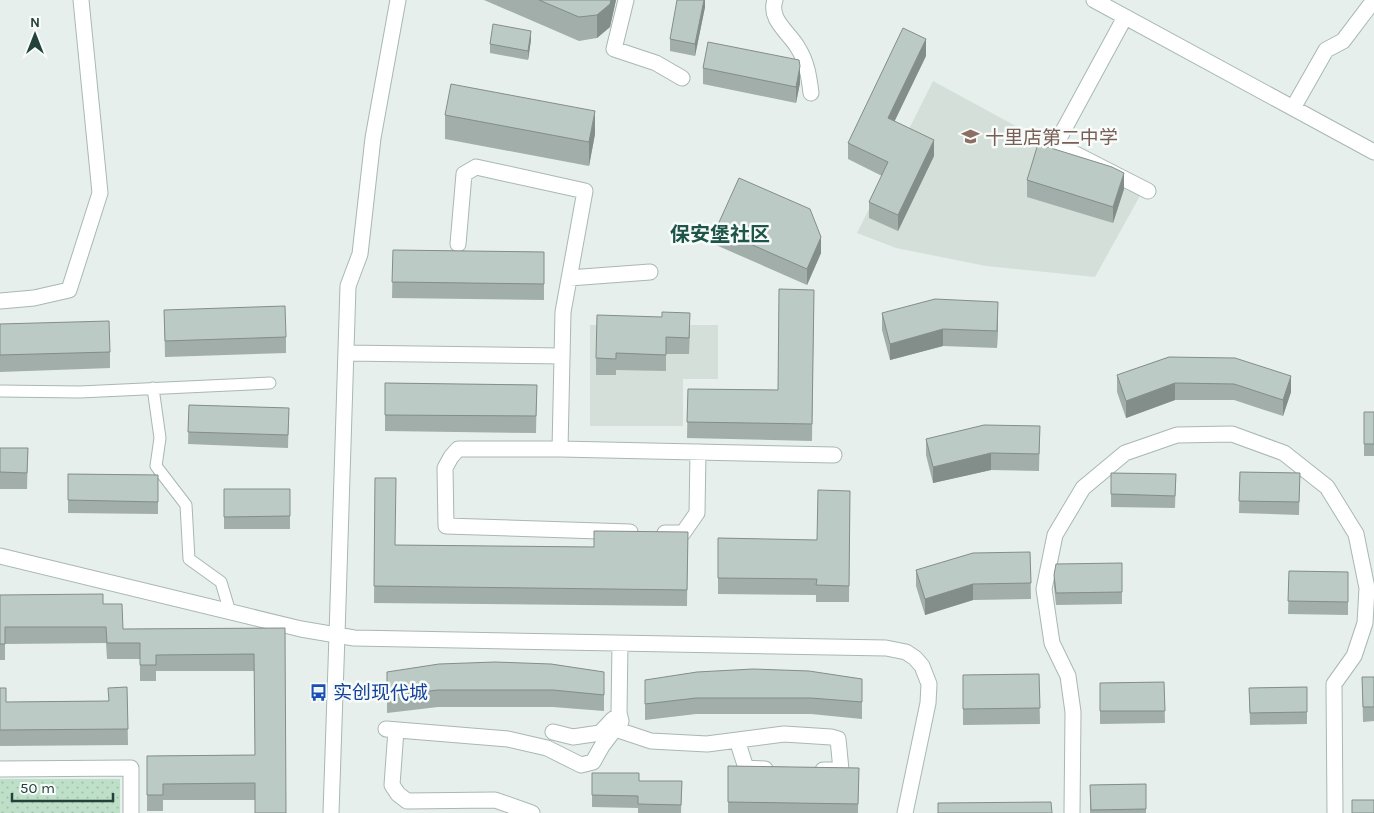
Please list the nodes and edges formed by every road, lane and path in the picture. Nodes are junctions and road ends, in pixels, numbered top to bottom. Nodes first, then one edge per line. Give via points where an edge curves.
1 (81, 0) edge
2 (398, 0) edge
3 (626, 0) edge
4 (775, 0) edge
5 (1094, 0) edge
6 (1374, 0) edge
7 (1125, 17) junction
8 (682, 78) dead end
9 (811, 93) dead end
10 (1293, 108) junction
11 (1374, 152) edge
12 (1148, 191) dead end
13 (458, 244) dead end
14 (650, 272) dead end
15 (568, 278) junction
16 (0, 301) edge
17 (346, 353) junction
18 (562, 356) junction
19 (270, 383) dead end
20 (153, 388) junction
21 (0, 391) edge
22 (560, 449) junction
23 (698, 452) junction
24 (834, 455) dead end
25 (0, 556) edge
26 (230, 612) junction
27 (337, 635) junction
28 (620, 644) junction
29 (619, 713) junction
30 (615, 729) junction
31 (553, 732) dead end
32 (737, 740) junction
33 (0, 769) edge
34 (784, 769) edge
35 (812, 770) edge
36 (131, 813) edge
37 (331, 813) edge
38 (532, 813) edge
39 (905, 813) edge
40 (1072, 813) edge
41 (1335, 813) edge

1 - 16 street via 100,193 68,290
2 - 17 street via 373,138 360,254 348,286
3 - 8 street via 614,50 656,63
4 - 9 street via 777,21 798,47 809,72
5 - 7 street
6 - 10 street via 1343,41 1326,50
7 - 10 street
7 - 12 street via 1056,144
10 - 11 street
13 - 15 street via 464,174 476,167 585,191
14 - 15 street
15 - 18 street
17 - 18 street
17 - 27 street
18 - 22 street
19 - 20 street
20 - 21 street via 80,392
20 - 26 street via 160,438 156,466 186,505 189,559 221,582
22 - 23 street
22 - 23 street via 458,449 445,468 446,526 683,533 697,513
23 - 24 street
25 - 26 street
26 - 27 street
27 - 28 street
27 - 37 street
28 - 29 street
28 - 39 street via 886,648 906,652 922,666 929,684
29 - 30 street via 621,721
29 - 31 street via 600,733 573,736
30 - 32 street via 651,741 707,744
30 - 38 street via 593,762 581,765 547,748 508,739 391,730 392,785 407,801 494,800
32 - 34 street via 746,768
32 - 35 street via 784,734 838,740 841,770
33 - 36 street via 131,768
40 - 41 street via 1073,712 1068,676 1052,643 1044,589 1055,535 1083,488 1126,453 1177,435 1232,434 1284,453 1327,487 1356,534 1367,588 1365,623 1354,656 1334,684

